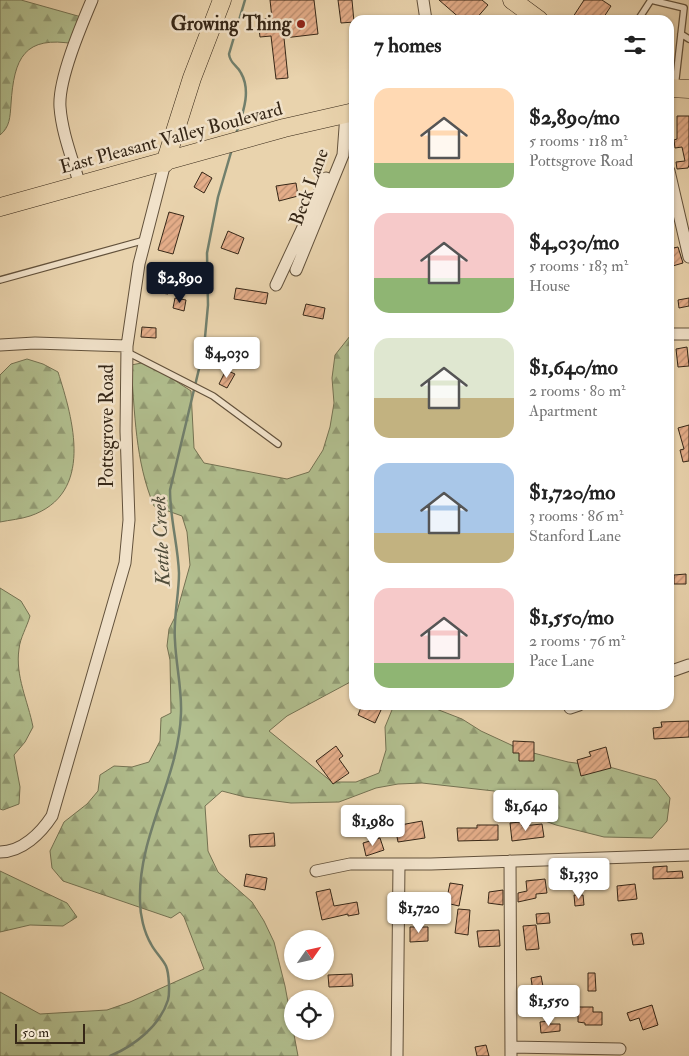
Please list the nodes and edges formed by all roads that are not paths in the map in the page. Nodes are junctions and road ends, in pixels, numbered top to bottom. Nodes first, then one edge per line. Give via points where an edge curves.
1 (92, 0) edge
2 (222, 0) edge
3 (423, 0) edge
4 (512, 0) edge
5 (651, 0) edge
6 (425, 15) edge
7 (531, 15) edge
8 (641, 15) edge
9 (681, 34) junction
10 (689, 39) edge
11 (675, 87) edge
12 (349, 113) edge
13 (349, 117) edge
14 (344, 138) junction
15 (165, 163) junction
16 (80, 186) junction
17 (0, 207) edge
18 (674, 210) edge
19 (145, 240) junction
20 (689, 257) edge
21 (296, 270) dead end
22 (0, 280) edge
23 (276, 286) dead end
24 (674, 334) edge
25 (689, 334) edge
26 (0, 345) edge
27 (127, 349) junction
28 (278, 444) dead end
29 (689, 665) edge
30 (674, 670) edge
31 (0, 852) edge
32 (689, 855) edge
33 (510, 861) junction
34 (399, 864) junction
35 (316, 871) dead end
36 (620, 1049) dead end
37 (511, 1052) edge
38 (397, 1056) edge

1 - 16 street via 75,44 60,105
2 - 15 main road, Pottsgrove Road via 192,78
3 - 6 street
4 - 7 main road
5 - 8 lane
5 - 9 lane via 684,8
9 - 10 lane
9 - 11 lane
12 - 15 main road, East Pleasant Valley Boulevard
13 - 14 street, Beck Lane
14 - 21 street, Beck Lane via 343,155
14 - 23 street
15 - 16 main road, East Pleasant Valley Boulevard
15 - 19 street, Pottsgrove Road
16 - 17 main road, East Pleasant Valley Boulevard
18 - 20 street
19 - 22 lane
19 - 27 street, Pottsgrove Road via 134,290
24 - 25 street
26 - 27 street via 35,342
27 - 28 lane via 202,391
27 - 31 street, Pottsgrove Road via 130,520 125,563 55,808 46,826 24,844
29 - 30 street
32 - 33 street
33 - 34 street
33 - 37 street
34 - 35 street via 350,864
34 - 38 street
36 - 37 street

